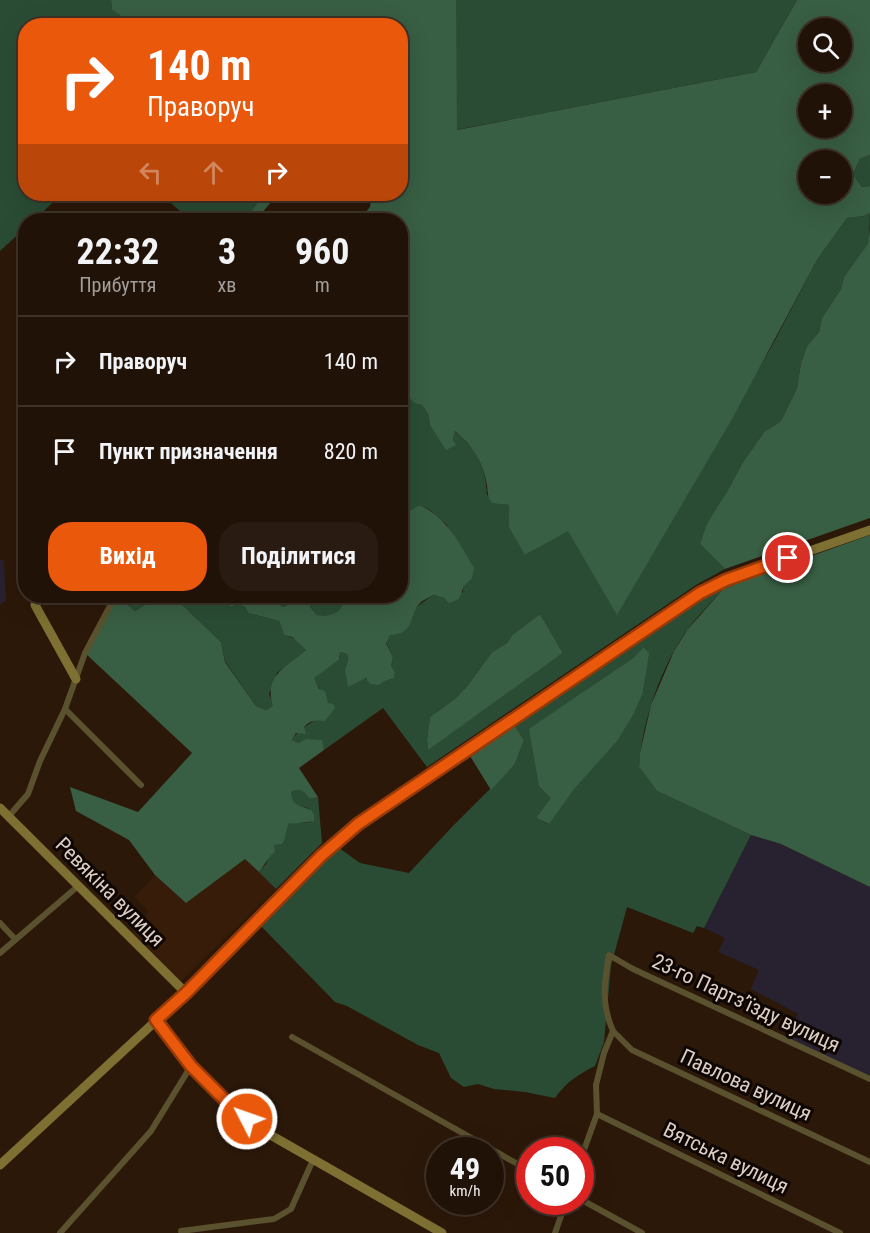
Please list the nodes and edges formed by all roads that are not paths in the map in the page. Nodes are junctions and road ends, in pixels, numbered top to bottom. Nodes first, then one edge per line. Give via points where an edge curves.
1 (870, 530) edge
2 (112, 603) edge
3 (35, 605) dead end
4 (76, 679) junction
5 (65, 709) junction
6 (141, 785) dead end
7 (0, 808) edge
8 (9, 816) junction
9 (77, 887) junction
10 (0, 923) edge
11 (15, 939) junction
12 (0, 953) edge
13 (186, 993) junction
14 (156, 1020) junction
15 (613, 1031) junction
16 (292, 1037) dead end
17 (191, 1066) junction
18 (870, 1079) edge
19 (597, 1114) junction
20 (589, 1137) edge
21 (313, 1160) junction
22 (870, 1162) edge
23 (516, 1163) edge
24 (0, 1165) edge
25 (594, 1207) edge
26 (561, 1215) edge
27 (181, 1231) dead end
28 (60, 1233) edge
29 (442, 1233) edge
30 (555, 1233) edge
31 (642, 1233) edge
32 (840, 1233) edge

1 - 13 main road via 726,580 700,593 377,810 321,856
2 - 4 street via 85,653
3 - 4 main road
4 - 5 street
5 - 6 street
5 - 8 street via 28,795
7 - 8 main road, Ревякіна вулиця
8 - 9 main road, Ревякіна вулиця
9 - 11 street
9 - 13 main road, Ревякіна вулиця
10 - 11 street
11 - 12 street
13 - 14 main road
14 - 17 main road
14 - 24 main road
15 - 18 street, 23-го Партз’їзду вулиця via 606,1014 603,987 609,955
15 - 19 street via 596,1085
15 - 22 street, Павлова вулиця via 632,1050
16 - 23 street
17 - 21 main road via 235,1110
17 - 28 street via 151,1131
19 - 20 street
19 - 32 street, Вятська вулиця
21 - 27 street via 291,1209 274,1219
21 - 29 main road
25 - 31 street
26 - 30 street

